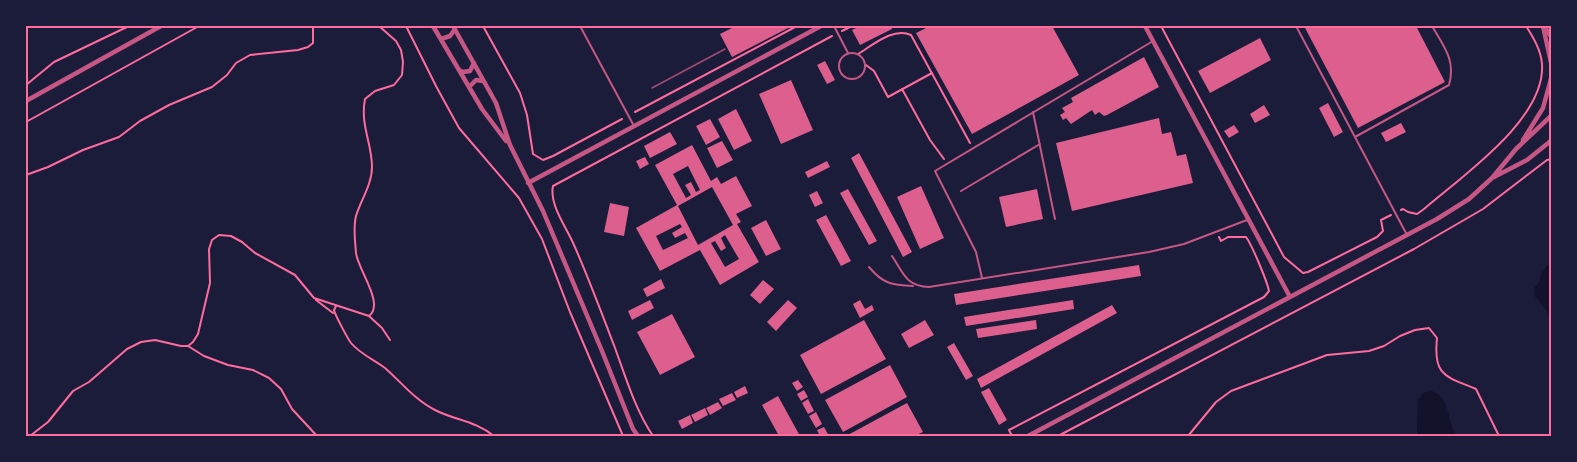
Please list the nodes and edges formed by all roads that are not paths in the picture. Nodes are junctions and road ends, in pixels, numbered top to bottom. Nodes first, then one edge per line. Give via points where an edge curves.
1 (161, 26) edge
2 (434, 26) edge
3 (580, 26) edge
4 (821, 26) edge
5 (834, 26) edge
6 (1145, 26) edge
7 (1296, 26) edge
8 (1432, 26) edge
9 (1543, 26) edge
10 (454, 27) edge
11 (1551, 38) edge
12 (441, 39) junction
13 (1153, 41) junction
14 (848, 53) junction
15 (474, 63) junction
16 (1551, 67) edge
17 (458, 68) junction
18 (1551, 75) edge
19 (483, 81) junction
20 (469, 87) junction
21 (26, 101) edge
22 (1033, 112) junction
23 (1551, 115) edge
24 (634, 126) junction
25 (1355, 137) junction
26 (1551, 140) edge
27 (1040, 144) junction
28 (510, 145) junction
29 (1516, 149) junction
30 (1492, 178) junction
31 (528, 183) junction
32 (961, 191) dead end
33 (1055, 219) dead end
34 (1248, 219) junction
35 (1407, 235) junction
36 (892, 256) dead end
37 (869, 267) dead end
38 (982, 278) junction
39 (915, 286) junction
40 (1290, 297) junction
41 (638, 436) edge
42 (1028, 436) edge

1 - 21 street
2 - 12 street
3 - 24 lane
4 - 24 street
5 - 14 lane
6 - 13 street
7 - 25 lane
8 - 25 lane via 1449,58 1453,72 1449,85
9 - 11 street
9 - 16 street
10 - 12 street via 450,36
10 - 15 street
12 - 17 street
13 - 22 lane
13 - 34 street
14 - 14 lane via 839,64 840,71 851,79 864,72 866,65 858,54
15 - 17 street via 470,71
15 - 19 street
17 - 20 street
18 - 29 street via 1543,108
19 - 20 street via 476,80
19 - 28 street via 496,103
20 - 28 street
22 - 27 lane
22 - 38 lane via 935,171 976,252
23 - 29 street
24 - 31 street
25 - 35 lane
26 - 30 street via 1527,160
27 - 32 lane
27 - 33 lane
28 - 31 street
29 - 30 street
30 - 35 street via 1469,199
31 - 41 street
34 - 38 lane via 1184,244 1149,252
34 - 40 street
35 - 40 street
36 - 39 lane
37 - 39 lane via 891,285
38 - 39 lane
40 - 42 street

